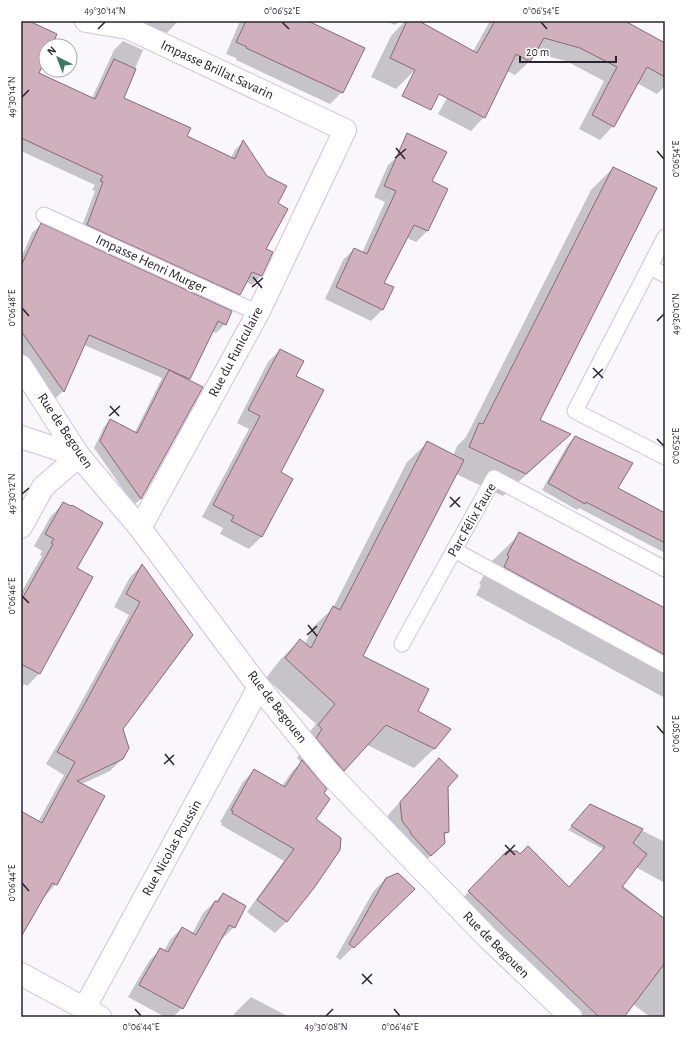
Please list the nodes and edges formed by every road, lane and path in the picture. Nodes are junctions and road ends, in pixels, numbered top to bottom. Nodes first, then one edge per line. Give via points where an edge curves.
1 (86, 21) edge
2 (345, 130) joint
3 (44, 215) dead end
4 (665, 237) edge
5 (650, 267) junction
6 (665, 275) edge
7 (258, 313) junction
8 (21, 366) edge
9 (21, 437) edge
10 (79, 456) junction
11 (665, 457) edge
12 (21, 527) edge
13 (140, 528) junction
14 (454, 550) junction
15 (665, 569) edge
16 (402, 644) dead end
17 (665, 665) edge
18 (260, 687) junction
19 (21, 974) edge
20 (92, 1013) edge
21 (571, 1017) edge

1 - 2 street, Impasse Brillat Savarin via 128,28
2 - 7 street, Rue du Funiculaire
3 - 7 lane, Impasse Henri Murger
4 - 5 lane
5 - 6 lane
5 - 11 lane via 575,411
7 - 13 street, Rue du Funiculaire
8 - 10 street, Rue de Begouen
9 - 10 street
10 - 12 street via 43,487
10 - 13 street, Rue de Begouen
13 - 18 street, Rue de Begouen
14 - 15 lane, Parc Félix Faure via 494,478
14 - 16 lane, Parc Félix Faure
14 - 17 lane
18 - 20 street, Rue Nicolas Poussin
18 - 21 street, Rue de Begouen via 329,773 485,935
19 - 20 street

